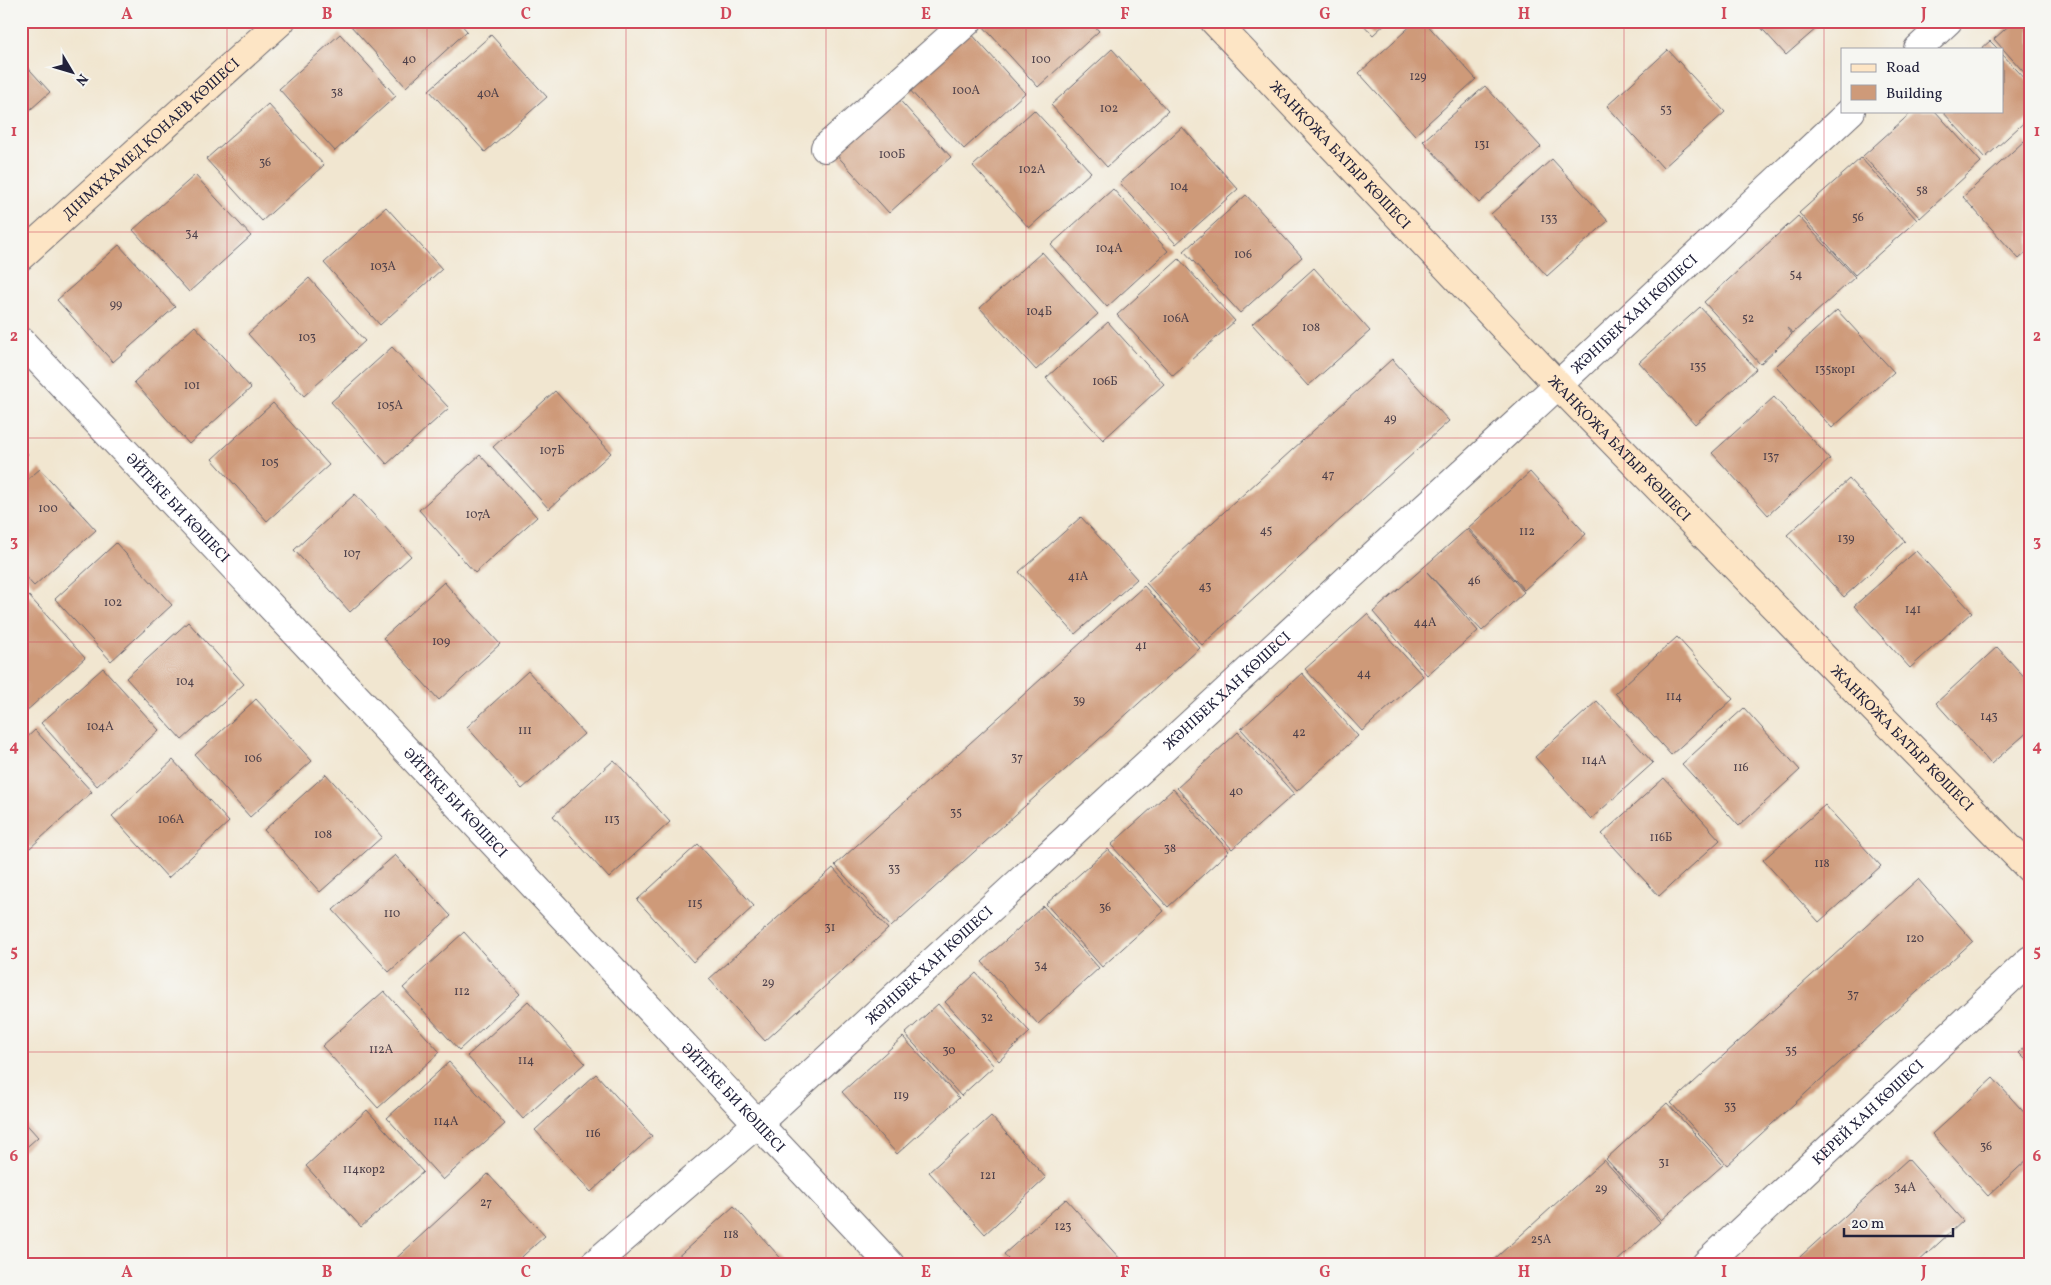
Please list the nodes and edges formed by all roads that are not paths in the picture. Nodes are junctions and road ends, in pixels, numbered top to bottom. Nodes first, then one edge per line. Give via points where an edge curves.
1 (281, 21) edge
2 (968, 21) edge
3 (1214, 21) edge
4 (1948, 21) edge
5 (1919, 48) edge
6 (1850, 112) edge
7 (826, 148) dead end
8 (21, 256) edge
9 (21, 341) edge
10 (1558, 385) junction
11 (2030, 869) edge
12 (2030, 960) edge
13 (758, 1123) junction
14 (594, 1264) edge
15 (890, 1264) edge
16 (1706, 1264) edge

1 - 8 main road, ДІНМҰХАМЕД ҚОНАЕВ КӨШЕСІ
2 - 7 street
3 - 10 main road, ЖАНҚОЖА БАТЫР КӨШЕСІ
4 - 5 street
6 - 10 street, ЖӘНІБЕК ХАН КӨШЕСІ
9 - 13 street, ӘЙТЕКЕ БИ КӨШЕСІ
10 - 11 main road, ЖАНҚОЖА БАТЫР КӨШЕСІ
10 - 13 street, ЖӘНІБЕК ХАН КӨШЕСІ
12 - 16 street, КЕРЕЙ ХАН КӨШЕСІ
13 - 14 street, ЖӘНІБЕК ХАН КӨШЕСІ
13 - 15 street, ӘЙТЕКЕ БИ КӨШЕСІ

